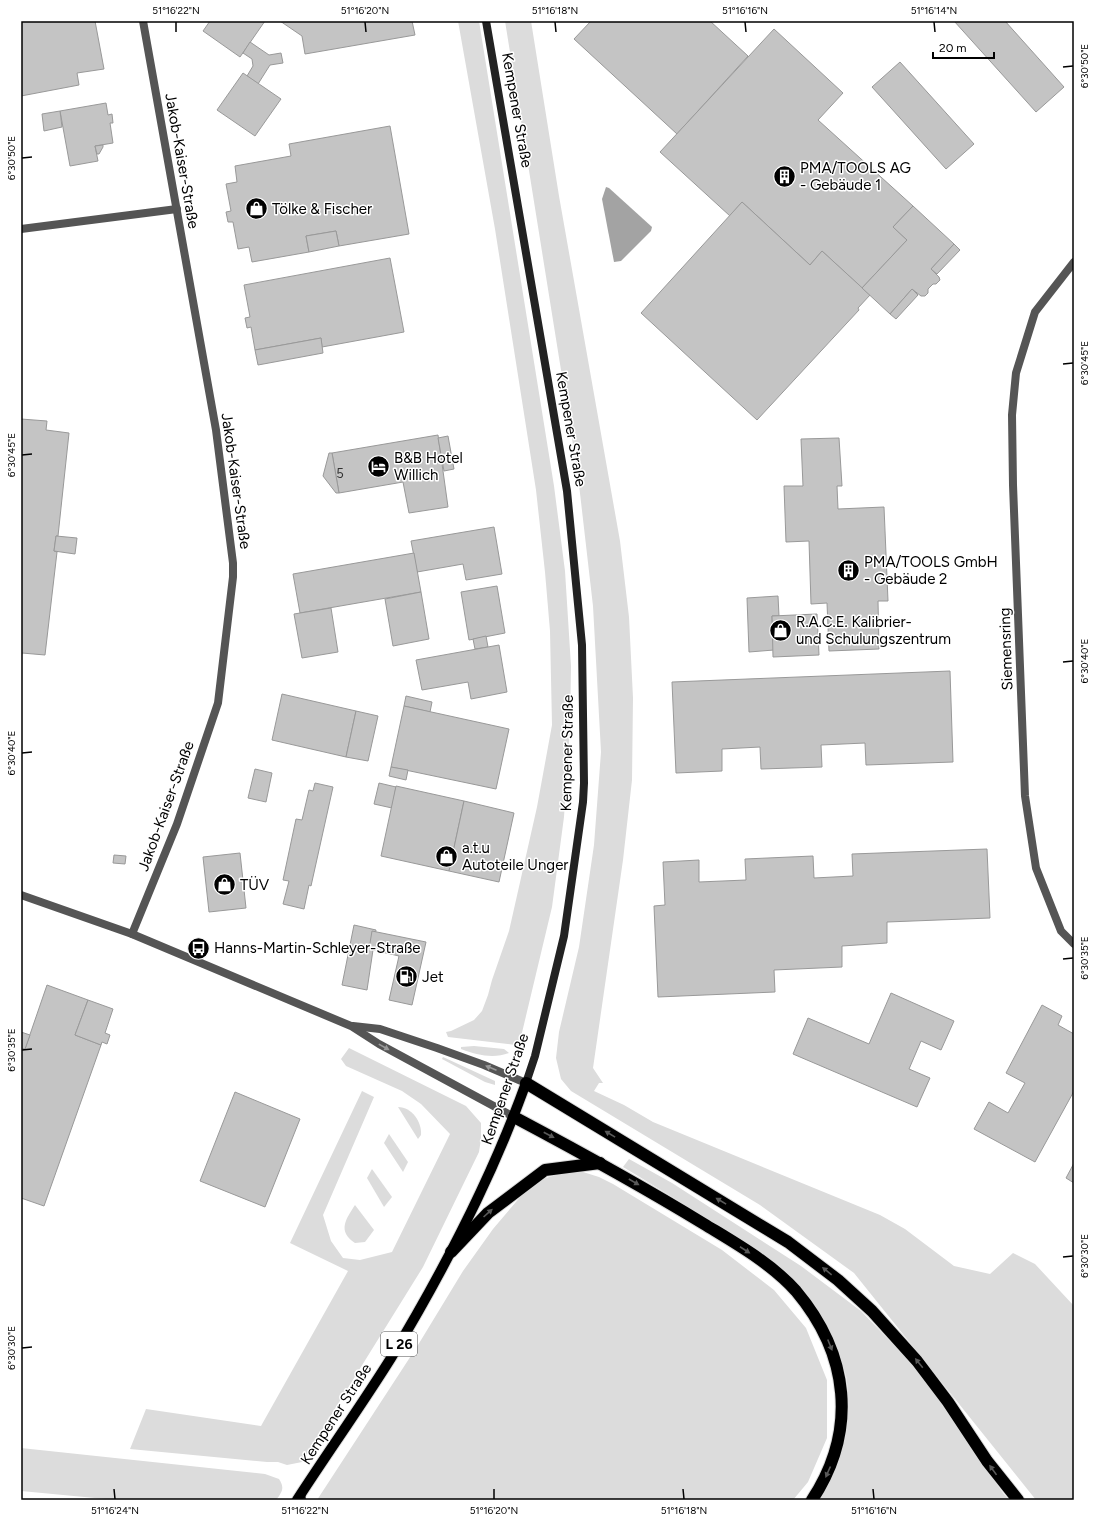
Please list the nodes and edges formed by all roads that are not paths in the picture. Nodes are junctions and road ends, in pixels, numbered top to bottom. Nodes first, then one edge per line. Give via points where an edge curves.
1 (143, 21) edge
2 (486, 21) edge
3 (177, 209) junction
4 (21, 228) edge
5 (1074, 262) edge
6 (21, 894) edge
7 (132, 934) junction
8 (1074, 944) edge
9 (351, 1026) junction
10 (526, 1083) junction
11 (514, 1117) junction
12 (600, 1163) junction
13 (451, 1252) junction
14 (297, 1500) edge
15 (812, 1500) edge
16 (1018, 1500) edge

1 - 3 street, Jakob-Kaiser-Straße
2 - 10 main road, Kempener Straße / L 26 via 567,492 582,645 583,802 564,936
3 - 4 street
3 - 7 street, Jakob-Kaiser-Straße via 216,430 233,578 218,703 177,824
5 - 8 street, Siemensring via 1035,312 1016,373 1012,415 1026,796 1036,868 1061,931
6 - 7 street
7 - 9 street
10 -> 9 street via 484,1065 380,1029
9 -> 11 street via 379,1044
10 - 11 main road, Kempener Straße / L 26
16 -> 10 highway via 987,1461 917,1361 880,1319 843,1284 788,1242
11 -> 12 highway
11 - 13 main road, Kempener Straße / L 26 via 488,1180
13 -> 12 highway via 488,1213 545,1170
12 -> 15 highway via 688,1214 759,1260 791,1286 817,1320 838,1369 842,1410 840,1435 834,1456
13 - 14 main road, Kempener Straße / L 26 via 391,1357

